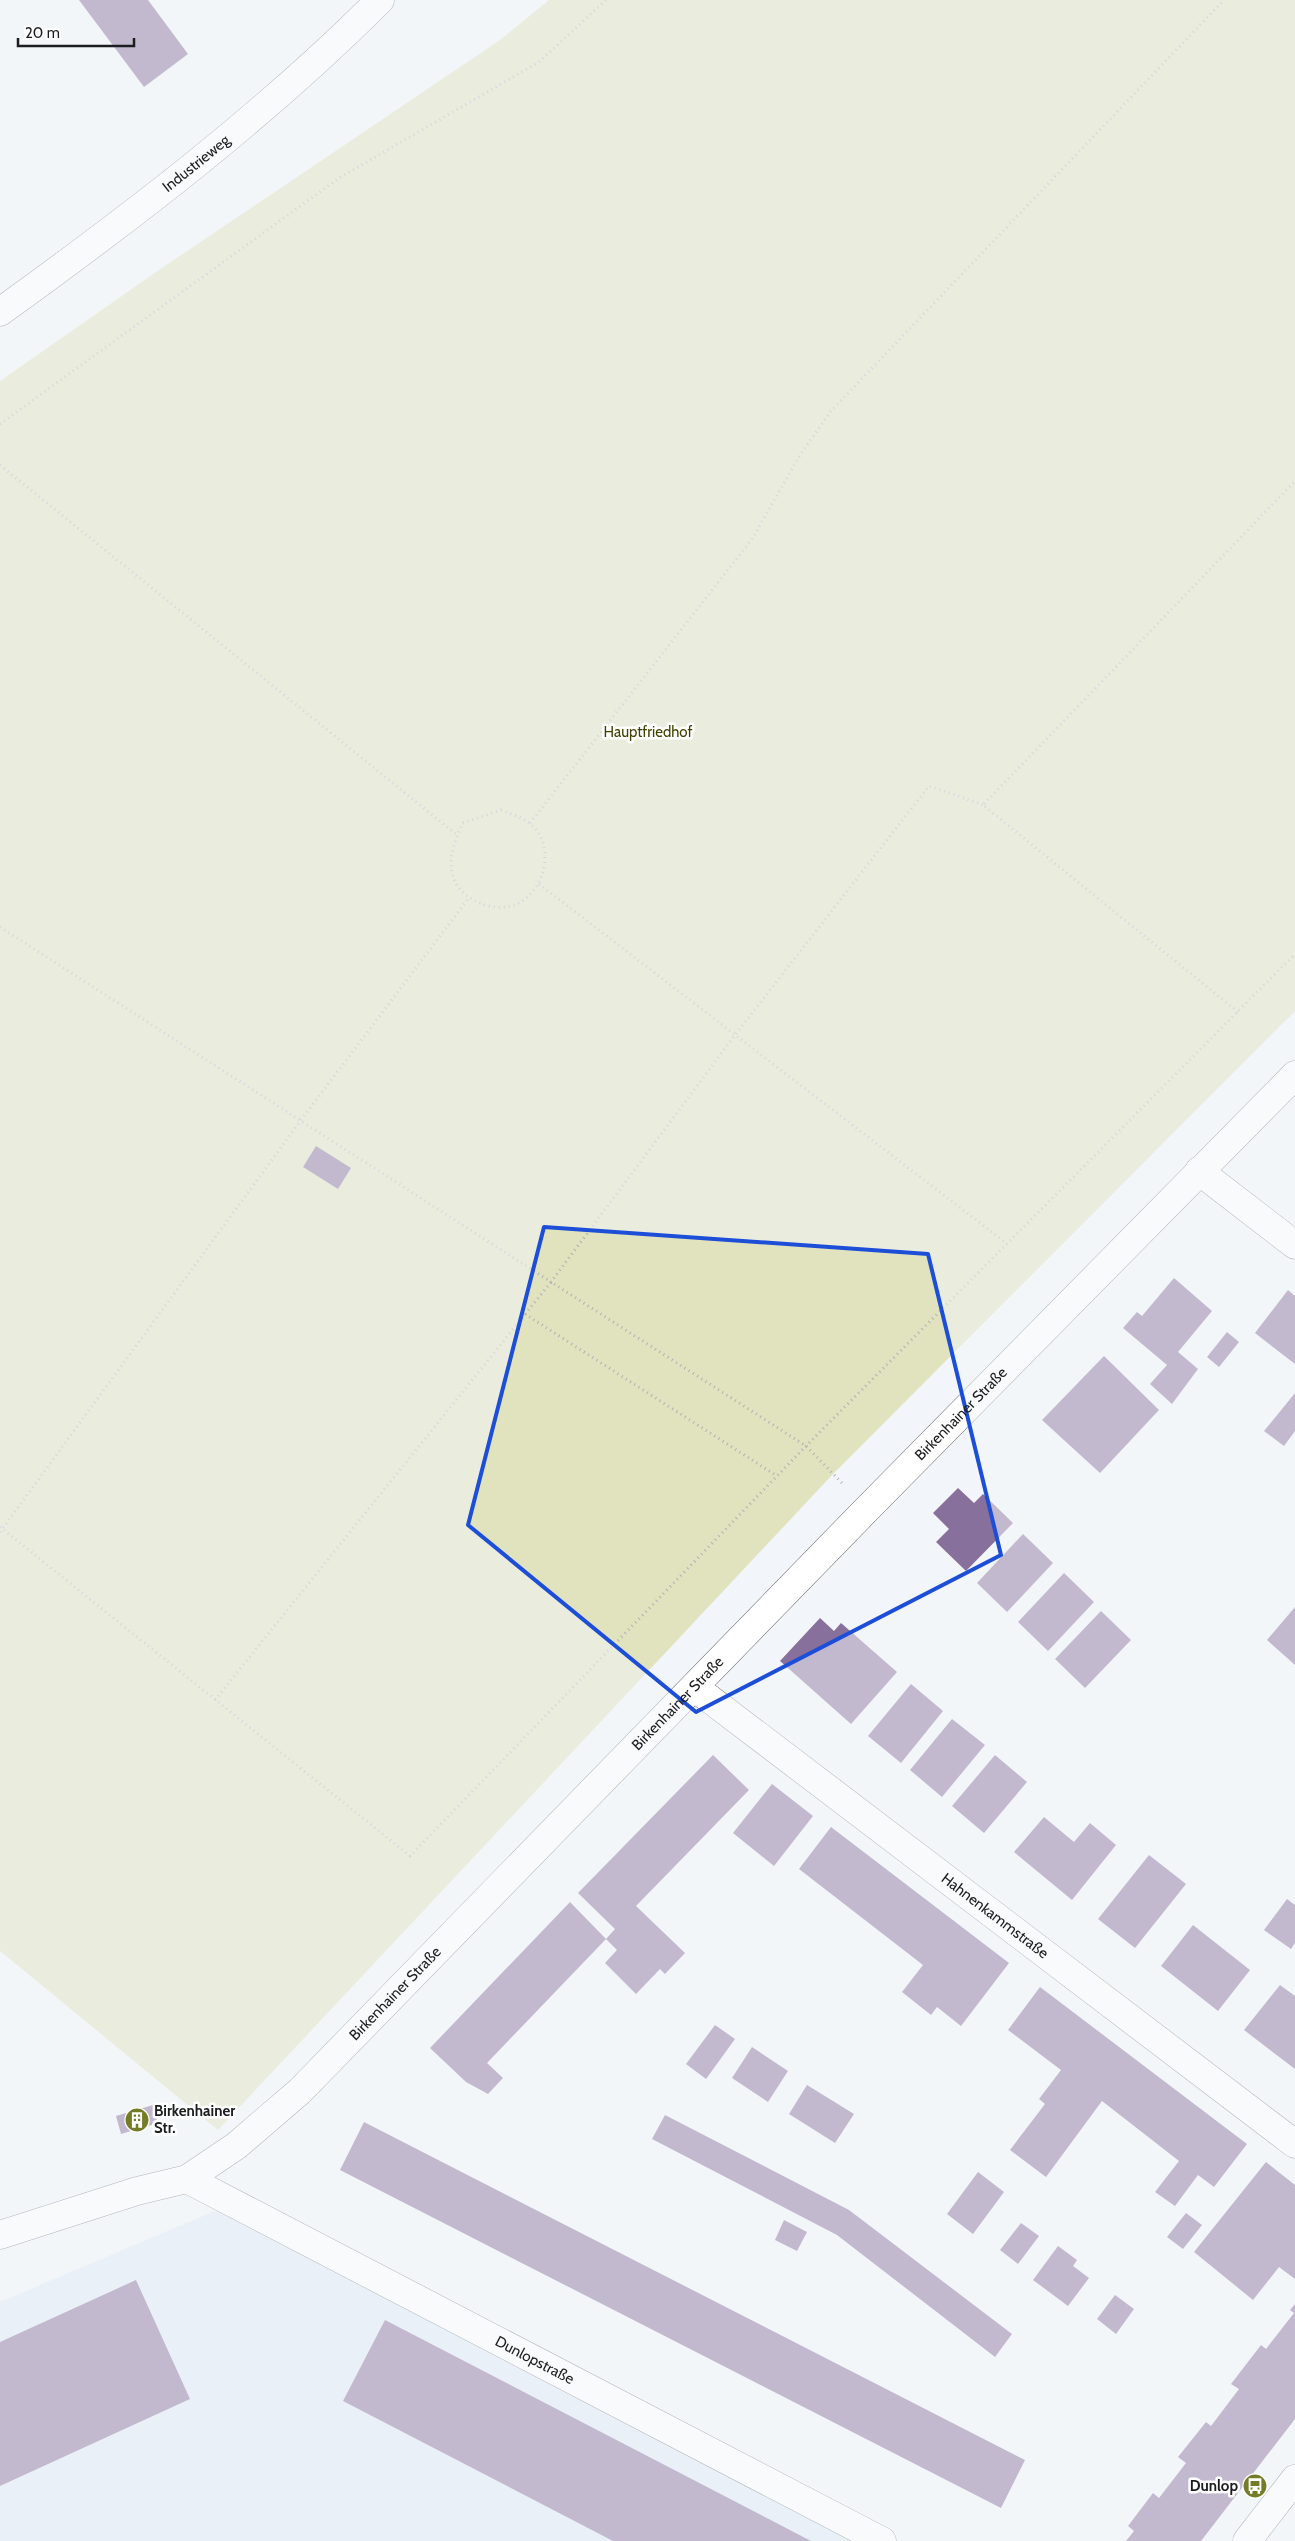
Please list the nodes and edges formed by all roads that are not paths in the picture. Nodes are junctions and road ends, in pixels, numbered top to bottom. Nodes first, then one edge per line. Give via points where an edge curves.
1 (380, 0) edge
2 (0, 312) edge
3 (1295, 1075) edge
4 (1199, 1171) junction
5 (1295, 1245) edge
6 (694, 1687) junction
7 (1295, 2144) edge
8 (187, 2179) junction
9 (0, 2235) edge
10 (1295, 2478) edge
11 (882, 2541) edge
12 (1247, 2541) edge

1 - 2 street, Industrieweg via 258,112 115,229
3 - 4 street, Birkenhainer Straße
4 - 5 street
4 - 6 street, Birkenhainer Straße
6 - 7 street, Hahnenkammstraße
6 - 8 street, Birkenhainer Straße via 300,2092 236,2146
8 - 9 street, Birkenhainer Straße via 137,2191
8 - 11 street, Dunlopstraße
10 - 12 street

